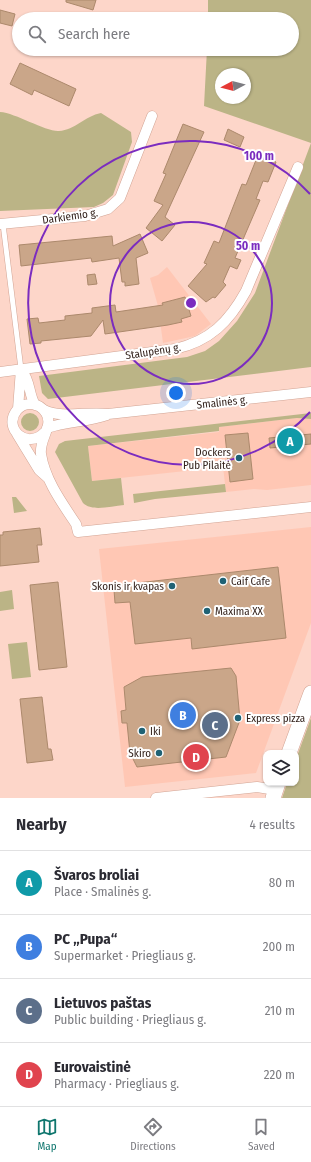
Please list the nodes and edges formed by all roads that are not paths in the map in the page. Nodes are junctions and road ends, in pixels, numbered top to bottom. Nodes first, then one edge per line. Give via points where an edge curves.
1 (152, 116) dead end
2 (298, 168) dead end
3 (1, 224) edge
4 (21, 369) junction
5 (0, 372) edge
6 (311, 392) edge
7 (39, 407) junction
8 (18, 409) junction
9 (108, 414) junction
10 (46, 430) junction
11 (17, 434) junction
12 (49, 480) junction
13 (311, 507) edge
14 (311, 693) edge
15 (290, 750) edge
16 (275, 790) edge
17 (156, 798) edge

1 - 3 street, Darkiemio g. via 120,198 108,209 85,216
2 - 4 street, Stalupėnų g. via 246,291 236,310 214,331 201,340 174,349
3 - 4 lane
4 - 5 street, Stalupėnų g.
4 - 7 street via 28,378 32,399
4 - 8 street
6 - 9 street, Smalinės g.
7 - 8 street via 26,405
7 - 9 street, Smalinės g. via 57,414
7 - 10 street via 48,418
8 - 11 street via 13,419
9 - 10 street, Smalinės g. via 56,425
10 - 11 street via 32,440
10 - 12 street via 41,446
11 - 12 street via 39,470
12 - 13 street via 76,524 78,532
14 - 15 main road
16 - 17 street via 257,787

